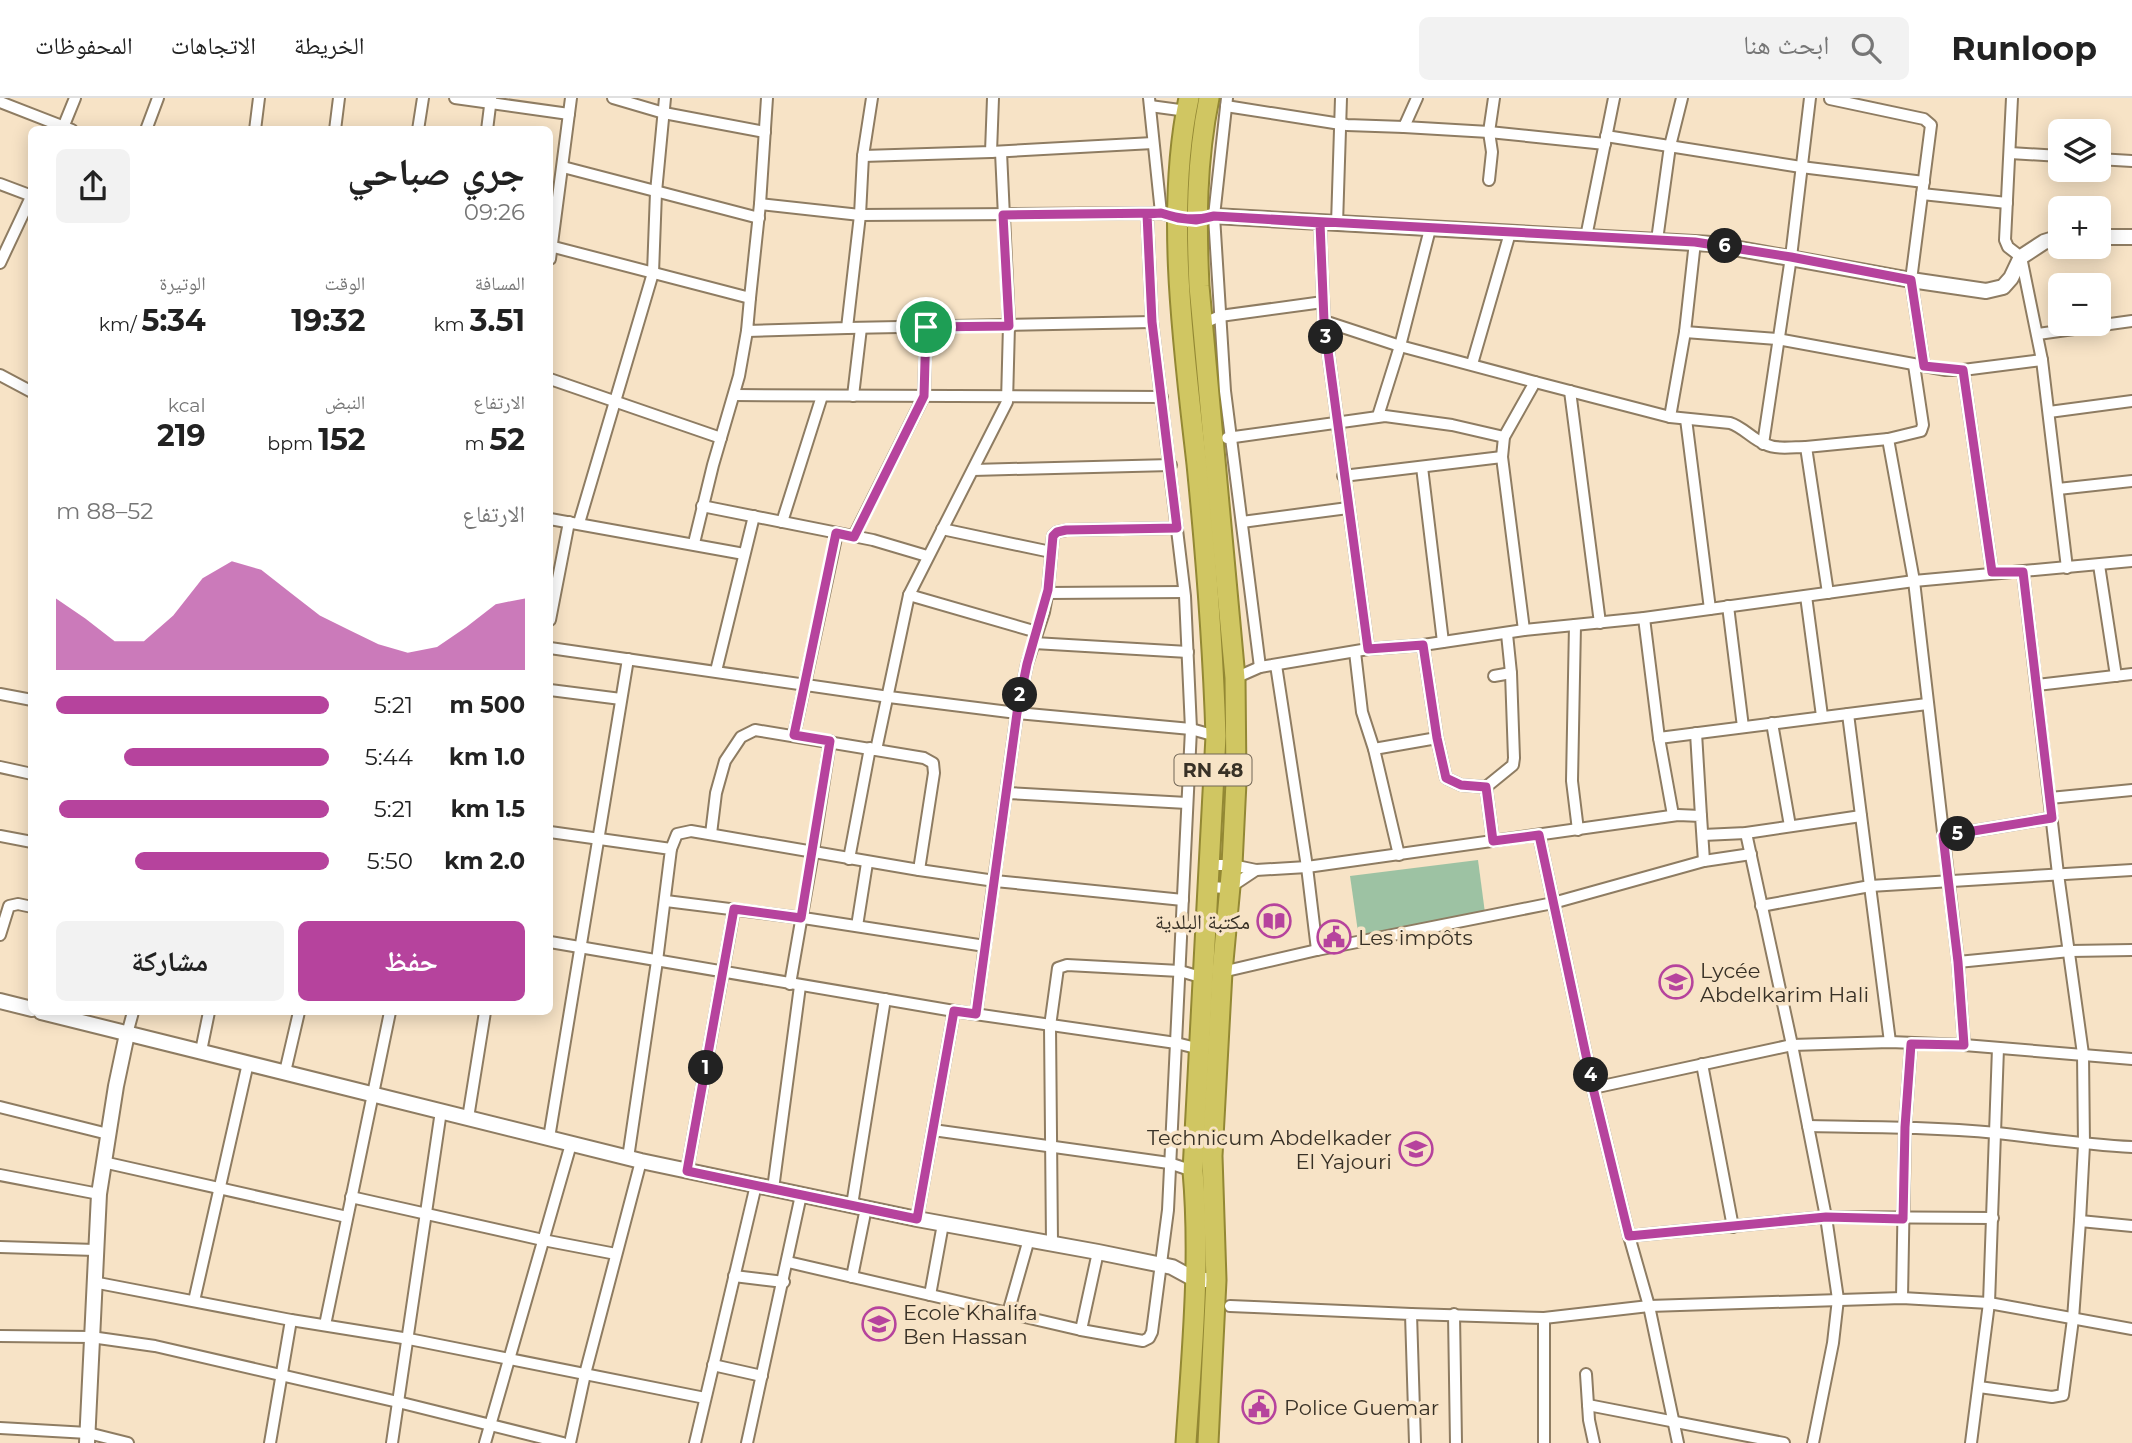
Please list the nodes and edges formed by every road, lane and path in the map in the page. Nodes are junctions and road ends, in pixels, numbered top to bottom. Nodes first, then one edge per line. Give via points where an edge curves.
1 (75, 98) edge
2 (158, 98) edge
3 (259, 98) edge
4 (340, 98) edge
5 (423, 98) edge
6 (455, 98) edge
7 (571, 98) edge
8 (613, 98) edge
9 (665, 98) edge
10 (767, 98) edge
11 (872, 98) edge
12 (993, 98) edge
13 (1340, 98) edge
14 (1417, 98) edge
15 (1494, 98) edge
16 (1614, 98) edge
17 (1682, 98) edge
18 (1832, 98) edge
19 (2012, 98) edge
20 (491, 100) edge
21 (1808, 100) edge
22 (1220, 101) edge
23 (0, 102) edge
24 (1149, 102) edge
25 (1188, 105) edge
26 (664, 113) junction
27 (569, 114) junction
28 (1340, 124) junction
29 (59, 126) edge
30 (67, 126) edge
31 (148, 126) edge
32 (256, 126) edge
33 (336, 126) edge
34 (419, 126) edge
35 (488, 126) edge
36 (1404, 127) junction
37 (765, 132) junction
38 (1489, 132) junction
39 (1606, 140) junction
40 (1153, 143) junction
41 (1670, 146) junction
42 (996, 152) junction
43 (2010, 153) junction
44 (2048, 155) edge
45 (863, 156) junction
46 (2111, 160) edge
47 (2132, 161) edge
48 (563, 167) junction
49 (1801, 167) junction
50 (1489, 180) dead end
51 (0, 184) edge
52 (1923, 188) junction
53 (656, 192) junction
54 (28, 195) edge
55 (28, 202) edge
56 (2007, 203) junction
57 (760, 204) junction
58 (1147, 214) junction
59 (860, 215) junction
60 (1003, 215) junction
61 (1187, 217) junction
62 (759, 218) junction
63 (1320, 223) junction
64 (1337, 224) junction
65 (1430, 229) junction
66 (553, 233) edge
67 (1510, 233) junction
68 (1586, 236) junction
69 (2111, 237) edge
70 (2132, 237) edge
71 (1657, 240) junction
72 (2048, 241) edge
73 (1695, 242) junction
74 (553, 247) edge
75 (1791, 257) junction
76 (2021, 257) junction
77 (1, 259) edge
78 (653, 273) junction
79 (1911, 280) junction
80 (750, 298) junction
81 (1323, 302) junction
82 (1211, 320) junction
83 (1324, 321) junction
84 (2132, 321) edge
85 (1152, 322) junction
86 (1009, 326) junction
87 (926, 327) junction
88 (847, 328) junction
89 (861, 328) junction
90 (747, 331) junction
91 (1685, 332) junction
92 (2038, 334) junction
93 (1777, 339) junction
94 (1400, 346) junction
95 (2042, 360) junction
96 (1472, 364) junction
97 (1919, 366) junction
98 (1963, 370) junction
99 (0, 375) edge
100 (553, 380) edge
101 (1535, 382) junction
102 (28, 390) edge
103 (1570, 391) junction
104 (1217, 394) junction
105 (734, 396) junction
106 (822, 396) junction
107 (853, 396) junction
108 (924, 396) junction
109 (1008, 396) junction
110 (1162, 397) junction
111 (614, 400) junction
112 (2132, 401) edge
113 (2049, 412) junction
114 (1378, 416) junction
115 (1670, 417) junction
116 (1686, 419) junction
117 (1337, 422) junction
118 (1231, 436) junction
119 (1504, 437) junction
120 (721, 438) junction
121 (1888, 439) junction
122 (1763, 444) junction
123 (1213, 446) junction
124 (1806, 447) junction
125 (1502, 457) junction
126 (1171, 465) junction
127 (1422, 467) junction
128 (973, 470) junction
129 (1343, 475) junction
130 (2132, 481) edge
131 (2058, 489) junction
132 (702, 506) junction
133 (1348, 508) junction
134 (754, 516) junction
135 (553, 520) edge
136 (782, 522) junction
137 (1242, 522) junction
138 (574, 523) junction
139 (1177, 528) junction
140 (942, 529) junction
141 (836, 533) junction
142 (854, 537) junction
143 (694, 543) junction
144 (1051, 552) junction
145 (744, 554) junction
146 (927, 556) junction
147 (2132, 561) edge
148 (2099, 565) junction
149 (2067, 568) junction
150 (1992, 572) junction
151 (2023, 572) junction
152 (1914, 581) junction
153 (1250, 589) junction
154 (1184, 592) junction
155 (1048, 593) junction
156 (1828, 593) junction
157 (908, 595) junction
158 (1807, 596) junction
159 (1228, 599) junction
160 (1728, 606) junction
161 (553, 608) edge
162 (1710, 609) junction
163 (1644, 618) junction
164 (1600, 622) junction
165 (1575, 625) junction
166 (1524, 630) junction
167 (1507, 634) junction
168 (1036, 638) junction
169 (1443, 642) junction
170 (1423, 645) junction
171 (553, 648) edge
172 (1368, 649) junction
173 (1188, 652) junction
174 (1355, 652) junction
175 (628, 659) junction
176 (1276, 664) junction
177 (1260, 667) junction
178 (716, 671) junction
179 (1511, 673) junction
180 (2132, 674) edge
181 (1494, 676) dead end
182 (2116, 676) junction
183 (1235, 678) junction
184 (804, 684) junction
185 (2037, 685) junction
186 (553, 690) edge
187 (0, 694) edge
188 (889, 697) junction
189 (28, 699) edge
190 (621, 699) junction
191 (1927, 704) junction
192 (1017, 713) junction
193 (1848, 714) junction
194 (1822, 716) junction
195 (1772, 723) junction
196 (1743, 727) junction
197 (1191, 729) junction
198 (1696, 733) junction
199 (794, 735) junction
200 (1216, 736) junction
201 (1437, 738) junction
202 (1659, 738) junction
203 (830, 741) junction
204 (873, 749) junction
205 (1374, 749) junction
206 (0, 767) edge
207 (28, 773) edge
208 (1486, 787) junction
209 (2132, 790) edge
210 (1007, 793) junction
211 (2050, 798) junction
212 (1187, 803) junction
213 (1673, 815) junction
214 (1701, 816) junction
215 (1861, 816) junction
216 (2052, 818) junction
217 (1790, 826) junction
218 (1578, 830) junction
219 (553, 833) edge
220 (1746, 833) junction
221 (711, 834) junction
222 (1539, 835) junction
223 (1703, 835) junction
224 (0, 836) edge
225 (1943, 836) junction
226 (597, 840) junction
227 (28, 841) edge
228 (1493, 841) junction
229 (671, 849) junction
230 (813, 852) junction
231 (1751, 854) junction
232 (1399, 855) junction
233 (849, 859) junction
234 (1704, 861) junction
235 (867, 863) junction
236 (1208, 865) junction
237 (1232, 866) junction
238 (1307, 867) junction
239 (919, 870) junction
240 (1256, 870) junction
241 (2132, 870) edge
242 (2058, 874) junction
243 (1948, 880) junction
244 (995, 881) junction
245 (1870, 886) junction
246 (1207, 887) junction
247 (1229, 888) junction
248 (1183, 900) junction
249 (666, 901) junction
250 (1553, 902) junction
251 (28, 906) edge
252 (1761, 906) junction
253 (734, 909) junction
254 (801, 918) junction
255 (857, 926) junction
256 (0, 935) edge
257 (553, 942) edge
258 (985, 946) junction
259 (581, 947) junction
260 (1317, 950) junction
261 (2132, 950) edge
262 (2070, 951) junction
263 (657, 961) junction
264 (1958, 962) junction
265 (1180, 971) junction
266 (722, 973) junction
267 (1213, 975) junction
268 (795, 985) junction
269 (885, 999) junction
270 (0, 1001) edge
271 (28, 1008) edge
272 (954, 1011) junction
273 (976, 1014) junction
274 (57, 1015) edge
275 (133, 1015) edge
276 (208, 1015) edge
277 (298, 1015) edge
278 (389, 1015) edge
279 (485, 1015) edge
280 (1050, 1026) junction
281 (127, 1034) junction
282 (1890, 1042) junction
283 (1176, 1043) junction
284 (1911, 1044) junction
285 (1792, 1045) junction
286 (1964, 1045) junction
287 (1998, 1048) junction
288 (1200, 1049) junction
289 (201, 1051) junction
290 (2084, 1054) junction
291 (2132, 1059) edge
292 (248, 1063) junction
293 (1702, 1064) junction
294 (285, 1072) junction
295 (1593, 1088) junction
296 (373, 1094) junction
297 (0, 1107) edge
298 (441, 1111) junction
299 (468, 1118) junction
300 (1808, 1126) junction
301 (1905, 1127) junction
302 (933, 1130) junction
303 (1997, 1133) junction
304 (108, 1134) junction
305 (549, 1138) junction
306 (571, 1144) junction
307 (2084, 1145) junction
308 (2132, 1147) edge
309 (1051, 1148) junction
310 (634, 1159) junction
311 (103, 1162) junction
312 (1169, 1163) junction
313 (687, 1171) junction
314 (1193, 1171) junction
315 (0, 1175) edge
316 (756, 1185) junction
317 (220, 1188) junction
318 (773, 1188) junction
319 (99, 1194) junction
320 (801, 1195) junction
321 (351, 1197) junction
322 (859, 1207) junction
323 (425, 1213) junction
324 (347, 1217) junction
325 (1826, 1217) junction
326 (1993, 1218) junction
327 (917, 1219) junction
328 (1903, 1219) junction
329 (2080, 1221) junction
330 (943, 1224) junction
331 (2132, 1226) edge
332 (1733, 1227) junction
333 (1629, 1236) junction
334 (1029, 1239) junction
335 (543, 1240) junction
336 (1052, 1243) junction
337 (0, 1247) edge
338 (95, 1250) junction
339 (1098, 1252) junction
340 (616, 1254) junction
341 (788, 1262) junction
342 (1162, 1266) junction
343 (734, 1276) junction
344 (852, 1276) junction
345 (1196, 1280) junction
346 (1216, 1280) junction
347 (93, 1282) junction
348 (784, 1282) junction
349 (930, 1295) junction
350 (1902, 1298) junction
351 (1838, 1299) junction
352 (194, 1301) junction
353 (1989, 1303) junction
354 (1230, 1306) dead end
355 (1649, 1306) junction
356 (1008, 1313) junction
357 (1411, 1314) junction
358 (1454, 1314) junction
359 (1544, 1318) junction
360 (291, 1320) junction
361 (2073, 1320) junction
362 (325, 1325) junction
363 (2132, 1329) edge
364 (1081, 1330) junction
365 (0, 1336) edge
366 (91, 1336) junction
367 (409, 1339) junction
368 (508, 1359) junction
369 (713, 1365) junction
370 (281, 1374) junction
371 (584, 1374) junction
372 (1586, 1374) dead end
373 (762, 1376) junction
374 (1979, 1387) junction
375 (705, 1398) junction
376 (398, 1402) junction
377 (1588, 1405) junction
378 (1673, 1420) junction
379 (490, 1425) junction
380 (0, 1428) edge
381 (87, 1438) edge
382 (128, 1443) edge
383 (270, 1443) edge
384 (392, 1443) edge
385 (485, 1443) edge
386 (563, 1443) edge
387 (570, 1443) edge
388 (695, 1443) edge
389 (747, 1443) edge
390 (1186, 1443) edge
391 (1209, 1443) edge
392 (1415, 1443) edge
393 (1457, 1443) edge
394 (1544, 1443) edge
395 (1594, 1443) edge
396 (1678, 1443) edge
397 (1784, 1443) edge
398 (1813, 1443) edge
399 (1971, 1443) edge

1 - 30 street
2 - 31 street
3 - 32 street
4 - 33 street
5 - 34 street
6 - 20 street
7 - 27 street
8 - 26 street
9 - 26 street
10 - 37 street
11 - 45 street
12 - 42 street
13 - 28 street
14 - 36 street
15 - 38 street
16 - 39 street
17 - 41 street
18 - 21 street
18 - 52 street via 1929,122
19 - 43 street
20 - 27 street
20 - 35 street
21 - 49 street
22 - 28 street
22 - 61 highway, RN 48
23 - 29 street
24 - 25 street
24 - 40 street
25 - 61 highway, RN 48 via 1181,152
26 - 37 street
26 - 53 street
27 - 48 street
28 - 36 street
28 - 64 street
36 - 38 street
37 - 57 street
38 - 39 street
38 - 50 street
39 - 41 street
39 - 68 street
40 - 42 street
40 - 61 street
41 - 49 street
41 - 71 street
42 - 45 street
42 - 60 street
43 - 44 street
43 - 56 street
45 - 59 street
46 - 47 street
48 - 53 street
48 - 66 street
49 - 52 street
49 - 75 street
51 - 54 street
52 - 56 street
52 - 79 street
53 - 62 street
53 - 78 street
55 - 77 street
56 - 76 street via 2005,240
57 - 59 street
57 - 62 street
58 - 60 street
58 - 61 street
58 - 85 street
59 - 60 street
59 - 88 street
60 - 86 street
61 - 63 street
61 - 82 highway, RN 48
61 - 200 highway, RN 48 via 1190,399
62 - 80 street
63 - 64 street
63 - 81 street
64 - 65 street
65 - 67 street
65 - 94 street
67 - 68 street
67 - 96 street
68 - 71 street
69 - 70 street
71 - 73 street
72 - 76 street
73 - 75 street
73 - 91 street
74 - 78 street
75 - 79 street
75 - 93 street
76 - 79 street via 2007,284 1995,290
76 - 92 street
78 - 80 street
78 - 111 street
79 - 97 street
80 - 90 street
81 - 82 street
81 - 83 street
82 - 104 highway, RN 48
83 - 94 street
83 - 117 street
84 - 92 street
85 - 86 street
85 - 110 street
86 - 87 street
86 - 109 street
87 - 89 street
87 - 108 street
88 - 89 street
88 - 90 street
89 - 107 street
90 - 105 street
91 - 93 street
91 - 115 street
92 - 95 street
93 - 97 street
93 - 122 street
94 - 96 street
94 - 114 street
95 - 98 street
95 - 113 street
96 - 101 street
97 - 98 street
97 - 121 street via 1923,425 1916,433
98 - 150 street
99 - 102 street
100 - 111 street
101 - 103 street
101 - 119 street
103 - 115 street
103 - 164 street
104 - 118 street
104 - 123 highway, RN 48
105 - 106 street
105 - 120 street
106 - 107 street
106 - 136 street
107 - 108 street
108 - 109 street
108 - 142 street
109 - 110 street
109 - 128 street
110 - 126 street
111 - 120 street
111 - 138 street
112 - 113 street
113 - 131 street
114 - 117 street
114 - 119 street
115 - 116 street
116 - 122 street via 1730,423
116 - 162 street
117 - 118 street
117 - 129 street
118 - 123 street
118 - 137 street
119 - 125 street
120 - 132 street
121 - 124 street
121 - 152 street
122 - 124 street
123 - 159 highway, RN 48
124 - 156 street
125 - 127 street
125 - 166 street
126 - 128 street
126 - 139 street
127 - 129 street
127 - 169 street
128 - 140 street
129 - 133 street
130 - 131 street
131 - 149 street
132 - 134 street
132 - 143 street
133 - 137 street
133 - 172 street
134 - 136 street
134 - 145 street
135 - 138 street
136 - 141 street
137 - 153 street
138 - 143 street
138 - 161 street
139 - 144 street via 1061,531 1053,536
139 - 154 street
140 - 144 street
140 - 146 street
141 - 142 street
141 - 184 street
142 - 146 street
143 - 145 street
144 - 155 street
145 - 178 street
146 - 157 street
147 - 148 street
148 - 149 street
148 - 182 street
149 - 151 street
150 - 151 street
150 - 152 street
151 - 185 street
152 - 156 street
152 - 191 street
153 - 159 street
153 - 177 street
154 - 155 street
154 - 173 street
155 - 168 street
156 - 158 street
157 - 168 street
157 - 188 street
158 - 160 street
158 - 194 street
159 - 183 highway, RN 48
160 - 162 street
160 - 196 street
162 - 163 street
163 - 164 street
163 - 202 street
164 - 165 street
165 - 166 street
165 - 218 street via 1572,780
166 - 167 street
167 - 169 street
167 - 179 street
168 - 173 street
168 - 192 street
169 - 170 street
170 - 172 street
170 - 201 street
171 - 175 street
172 - 174 street
173 - 197 street
174 - 176 street
174 - 205 street via 1362,712
175 - 178 street
175 - 190 street
176 - 177 street
176 - 238 street
177 - 183 street
178 - 184 street
179 - 181 street
179 - 208 street via 1513,765
180 - 182 street
182 - 185 street
183 - 237 highway, RN 48
184 - 188 street
184 - 199 street
185 - 211 street
186 - 190 street
187 - 189 street
188 - 192 street
188 - 204 street
190 - 226 street
191 - 193 street
191 - 225 street
192 - 197 street
192 - 210 street
193 - 194 street
193 - 215 street
194 - 195 street
195 - 196 street
195 - 217 street
196 - 198 street
197 - 200 street
197 - 212 street
198 - 202 street
198 - 214 street
199 - 203 street
199 - 221 street via 755,730 734,744 720,776
200 - 236 highway, RN 48
201 - 205 street
201 - 208 street via 1446,778 1461,785
202 - 213 street
203 - 204 street
203 - 230 street
204 - 233 street
204 - 239 street via 933,763
205 - 232 street
206 - 207 street
208 - 228 street
209 - 211 street
210 - 212 street
210 - 244 street
211 - 216 street
212 - 248 street
213 - 214 street
213 - 218 street
214 - 223 street
215 - 217 street
215 - 245 street
216 - 225 street
216 - 242 street
217 - 220 street
218 - 222 street
219 - 226 street
220 - 223 street
220 - 231 street
221 - 229 street via 680,832
221 - 230 street
222 - 228 street
222 - 250 street
223 - 234 street
224 - 227 street
225 - 243 street
226 - 229 street
226 - 259 street
228 - 232 street
229 - 249 street
230 - 233 street
230 - 254 street
231 - 234 street
231 - 252 street
232 - 238 street
233 - 235 street
234 - 250 street
235 - 239 street
235 - 255 street
236 - 237 street
236 - 246 highway, RN 48
237 - 240 street
237 - 247 highway, RN 48
238 - 240 street
238 - 260 street
239 - 244 street
240 - 247 street
241 - 242 street
242 - 243 street
242 - 262 street
243 - 245 street
243 - 264 street
244 - 248 street
244 - 258 street
245 - 252 street
245 - 282 street
246 - 247 street
246 - 267 highway, RN 48
247 - 267 highway, RN 48
248 - 265 street
249 - 253 street
249 - 263 street
250 - 260 street
250 - 295 street
251 - 256 street via 9,906
252 - 285 street
253 - 254 street
253 - 266 street
254 - 255 street
254 - 268 street
255 - 258 street
257 - 259 street
258 - 273 street
259 - 263 street
259 - 305 street
260 - 267 street
261 - 262 street
262 - 264 street
262 - 290 street
263 - 266 street
263 - 310 street
264 - 286 street
265 - 267 street
265 - 280 street via 1061,966 1055,974
265 - 283 street
266 - 268 street
266 - 313 street
267 - 288 highway, RN 48
267 - 346 highway, RN 48
268 - 269 street
268 - 318 street
269 - 272 street
269 - 322 street
270 - 271 street
272 - 273 street
272 - 302 street
273 - 280 street
274 - 281 street
275 - 281 street
276 - 289 street
277 - 294 street
278 - 296 street
279 - 299 street
280 - 283 street
280 - 309 street
281 - 289 street
281 - 304 street
282 - 284 street
282 - 285 street
283 - 288 street
283 - 312 street
284 - 286 street
284 - 301 street
285 - 293 street
285 - 300 street
286 - 287 street
287 - 290 street
287 - 303 street
288 - 314 highway, RN 48
289 - 292 street
290 - 291 street
290 - 307 street
292 - 294 street
292 - 317 street
293 - 295 street
293 - 332 street
294 - 296 street
295 - 333 street
296 - 298 street
296 - 321 street
297 - 304 street
298 - 299 street
298 - 323 street
299 - 305 street
300 - 301 street
300 - 325 street
301 - 303 street
301 - 328 street
302 - 309 street
302 - 327 street
303 - 307 street
303 - 326 street
304 - 311 street
305 - 306 street
306 - 310 street
306 - 335 street
307 - 308 street
307 - 329 street
309 - 312 street
309 - 336 street
310 - 313 street
310 - 340 street
311 - 317 street
311 - 319 street
312 - 314 street
312 - 342 street
313 - 316 street
314 - 345 highway, RN 48
315 - 319 street
316 - 318 street
316 - 343 street
317 - 324 street
317 - 352 street
318 - 320 street
319 - 338 street
320 - 322 street
320 - 341 street
321 - 323 street
321 - 324 street
322 - 327 street
322 - 344 street
323 - 335 street
323 - 367 street
324 - 362 street
325 - 328 street
325 - 332 street
325 - 351 street
326 - 328 street
326 - 353 street
327 - 330 street
328 - 350 street
329 - 331 street
329 - 361 street
330 - 334 street
330 - 349 street
332 - 333 street
333 - 355 street
334 - 336 street
334 - 356 street
335 - 340 street
335 - 368 street
336 - 339 street
337 - 338 street
338 - 347 street
339 - 342 street
339 - 364 street
340 - 371 street
341 - 344 street
341 - 348 street
342 - 345 street
342 - 364 street via 1147,1339
343 - 348 street
343 - 369 street
344 - 349 street
345 - 346 street
345 - 390 highway, RN 48
346 - 391 highway, RN 48
347 - 352 street
347 - 366 street
348 - 373 street
349 - 356 street
350 - 351 street
350 - 353 street
351 - 355 street
351 - 398 street
352 - 360 street
353 - 361 street
353 - 374 street
354 - 357 street
355 - 359 street
355 - 378 street
356 - 364 street
357 - 358 street
357 - 392 street
358 - 359 street
358 - 393 street
359 - 394 street
360 - 362 street
360 - 370 street
361 - 363 street
361 - 374 street via 2063,1395
362 - 367 street
365 - 366 street
366 - 370 street via 174,1349
366 - 381 street
367 - 368 street
367 - 376 street
368 - 371 street
368 - 379 street
369 - 373 street
369 - 375 street
370 - 376 street
370 - 383 street
371 - 375 street
371 - 387 street
372 - 377 street
373 - 389 street
374 - 399 street
375 - 388 street
376 - 379 street
376 - 384 street
377 - 378 street
377 - 395 street
378 - 396 street
378 - 397 street
379 - 385 street
379 - 386 street
380 - 381 street
381 - 382 street

